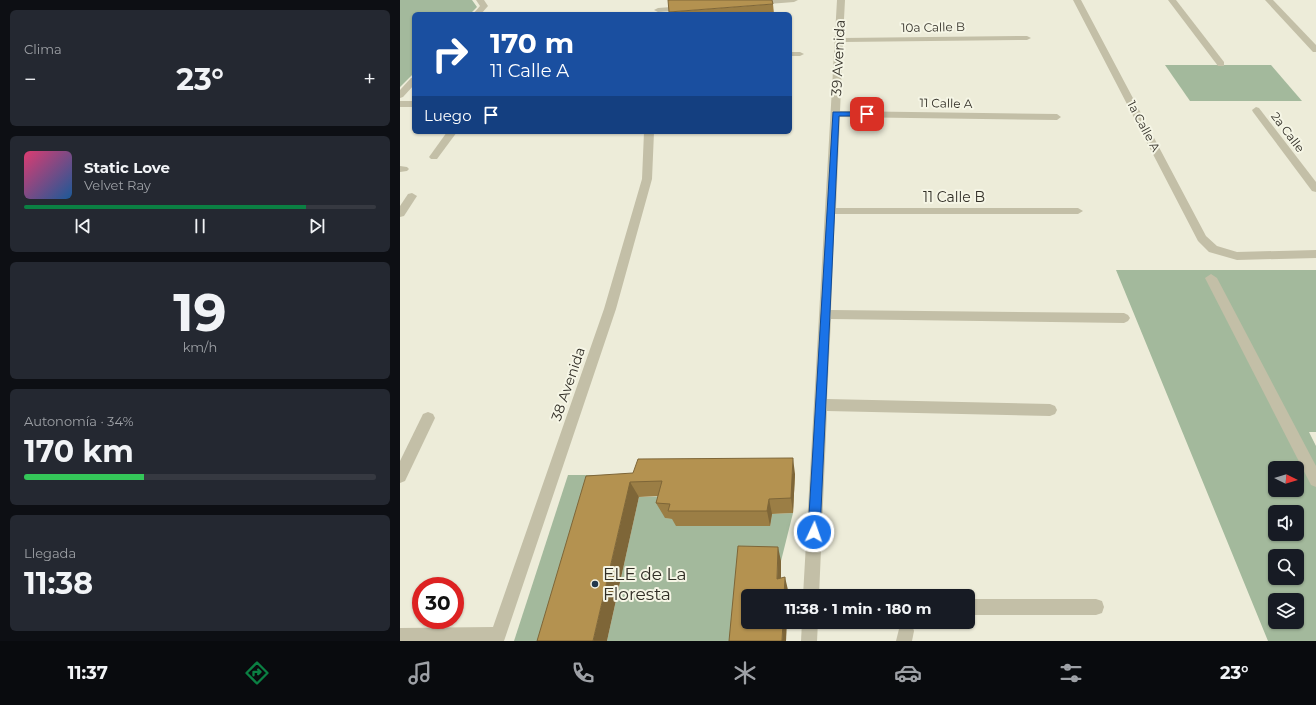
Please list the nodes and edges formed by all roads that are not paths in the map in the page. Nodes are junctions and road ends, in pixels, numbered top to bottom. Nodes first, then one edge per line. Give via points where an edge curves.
1 (659, 0) edge
2 (794, 0) edge
3 (841, 0) edge
4 (1078, 0) edge
5 (1172, 0) edge
6 (1269, 0) edge
7 (749, 3) edge
8 (696, 7) edge
9 (658, 12) edge
10 (1028, 38) dead end
11 (839, 40) junction
12 (1316, 50) edge
13 (792, 54) edge
14 (800, 54) dead end
15 (1221, 64) dead end
16 (412, 82) edge
17 (400, 94) edge
18 (400, 104) edge
19 (412, 104) edge
20 (1256, 110) dead end
21 (835, 114) junction
22 (1057, 117) dead end
23 (451, 134) edge
24 (649, 134) edge
25 (434, 157) dead end
26 (1316, 189) edge
27 (400, 195) edge
28 (830, 211) junction
29 (1078, 211) dead end
30 (400, 214) edge
31 (1316, 254) edge
32 (1211, 278) dead end
33 (826, 314) junction
34 (1124, 318) dead end
35 (821, 405) junction
36 (1050, 410) dead end
37 (428, 418) dead end
38 (400, 476) edge
39 (1316, 480) edge
40 (811, 589) edge
41 (975, 607) edge
42 (1096, 607) dead end
43 (810, 629) edge
44 (400, 636) edge
45 (497, 638) edge
46 (809, 641) edge

1 - 9 street
2 - 7 street
3 - 11 street, 39 Avenida
4 - 31 street, 1a Calle A via 1202,238 1213,249 1237,256
5 - 15 street
6 - 12 street
8 - 9 street
10 - 11 street, 10a Calle B
11 - 21 street, 39 Avenida
13 - 14 street
16 - 17 street
18 - 19 street
20 - 26 street, 2a Calle
21 - 22 street, 11 Calle A
21 - 28 street, 39 Avenida
23 - 25 street
24 - 45 street, 38 Avenida via 647,179 610,309
27 - 30 street via 412,196
28 - 29 street, 11 Calle B
28 - 33 street, 39 Avenida
32 - 39 street
33 - 34 street
33 - 35 street, 39 Avenida
35 - 36 street
35 - 40 street, 39 Avenida
37 - 38 street
41 - 42 street
43 - 46 street
44 - 45 street

